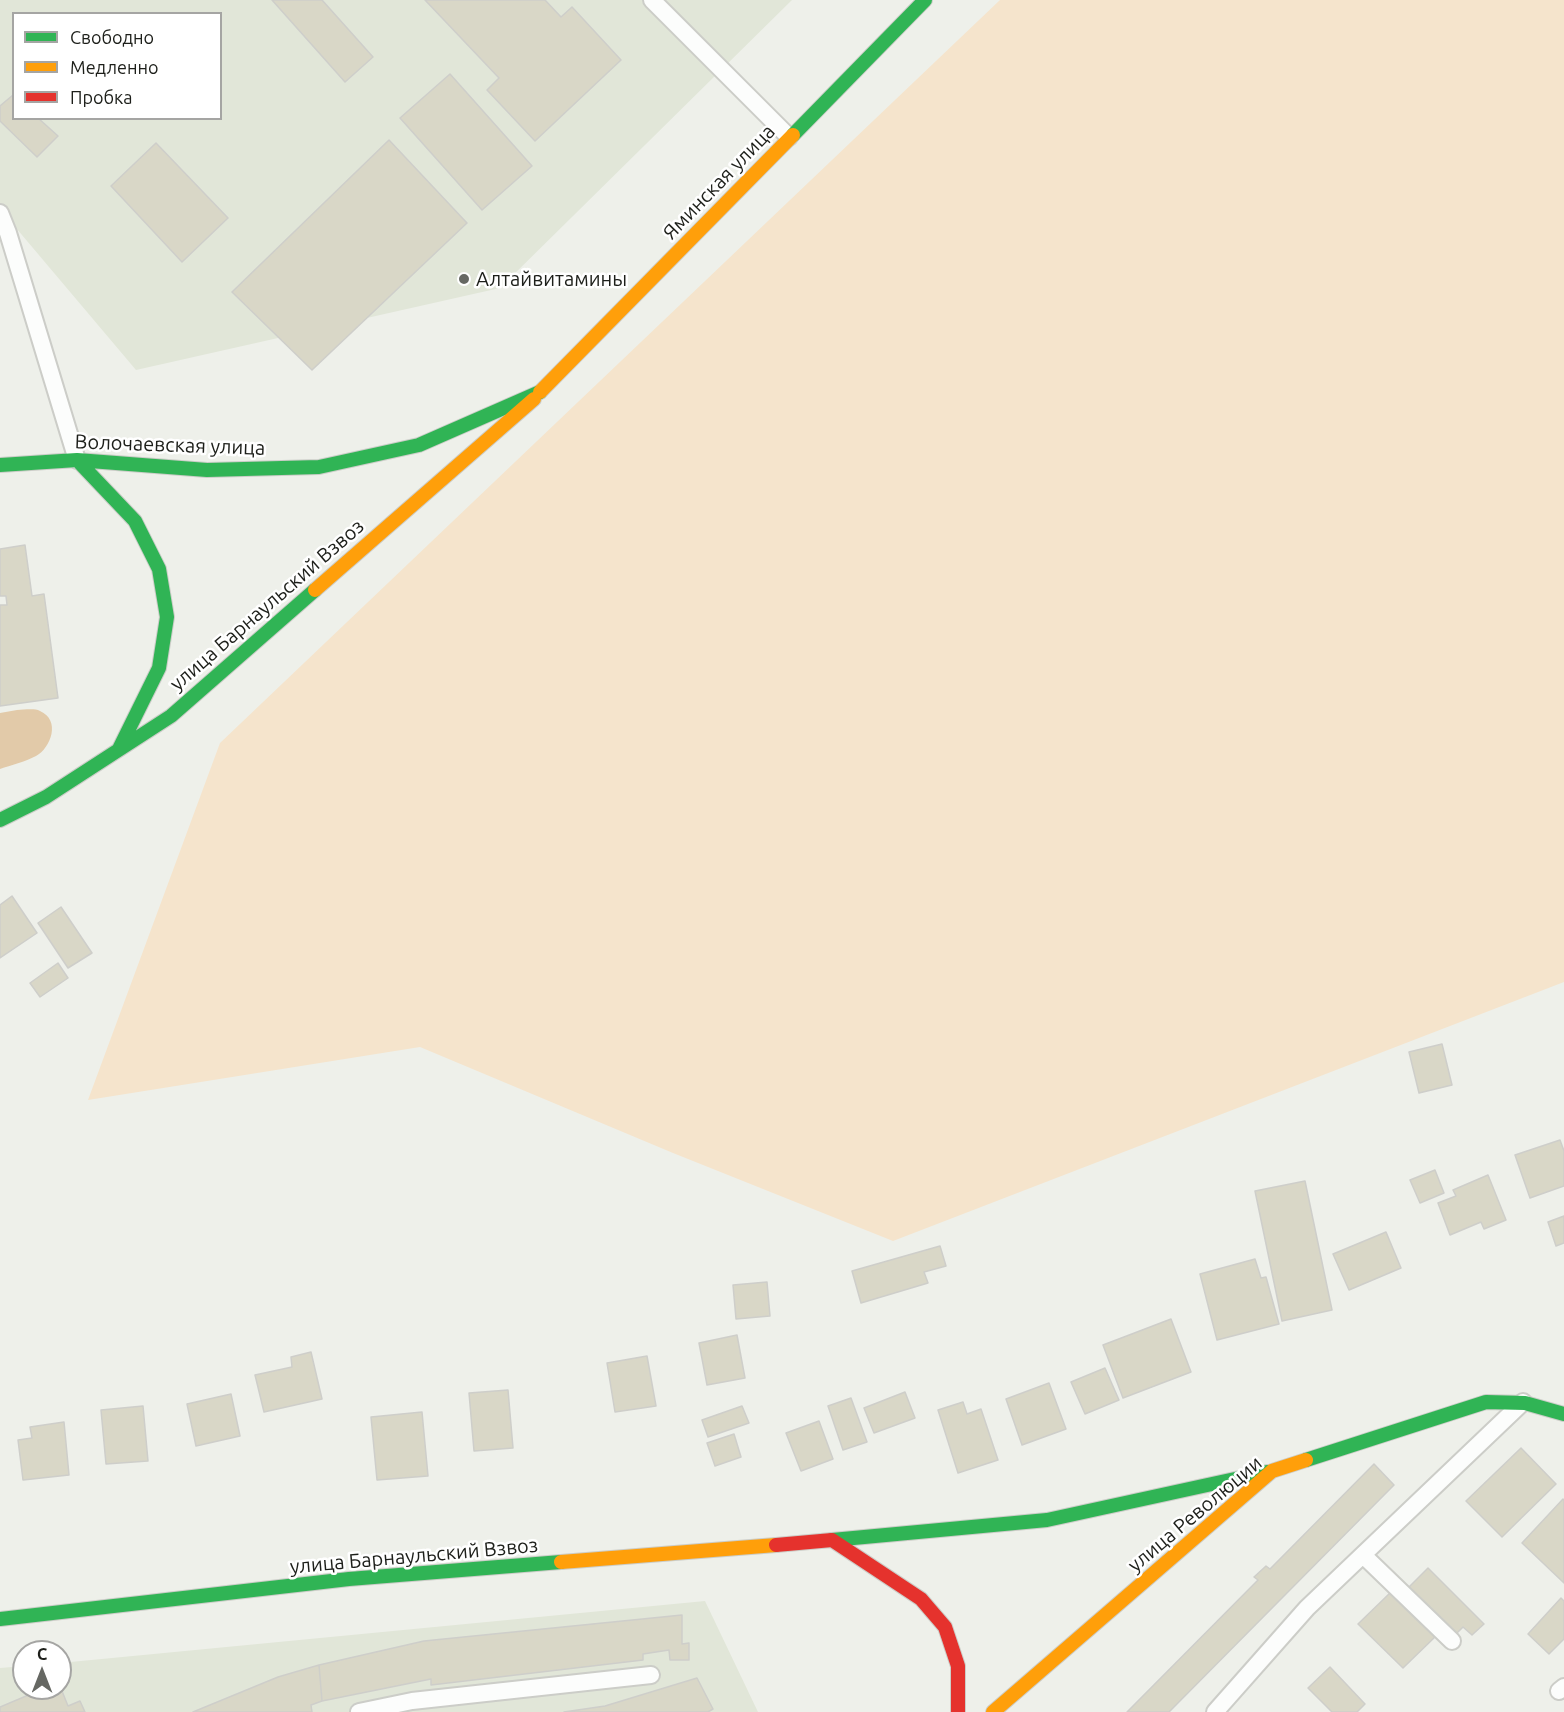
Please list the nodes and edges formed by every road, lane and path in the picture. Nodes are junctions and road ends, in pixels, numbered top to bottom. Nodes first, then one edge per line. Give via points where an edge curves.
1 (652, 0) edge
2 (925, 0) edge
3 (789, 137) junction
4 (0, 213) edge
5 (541, 392) junction
6 (77, 460) junction
7 (0, 465) edge
8 (119, 749) junction
9 (0, 820) edge
10 (1523, 1402) junction
11 (1564, 1414) edge
12 (1272, 1471) junction
13 (832, 1540) junction
14 (1363, 1555) junction
15 (0, 1619) edge
16 (1452, 1641) dead end
17 (651, 1675) dead end
18 (359, 1712) edge
19 (958, 1712) edge
20 (993, 1712) edge
21 (1215, 1712) edge

1 - 3 lane
2 - 3 main road, Яминская улица
3 - 5 main road, Яминская улица
4 - 6 lane
5 - 6 main road, Волочаевская улица via 419,445 320,467 207,470
5 - 8 main road, улица Барнаульский Взвоз via 171,716
6 - 7 main road, Волочаевская улица
6 - 8 main road via 135,521 159,569 167,617 159,668
8 - 9 main road, улица Барнаульский Взвоз via 46,797
10 - 11 main road, улица Революции
10 - 12 main road, улица Революции via 1486,1402
10 - 14 lane
12 - 13 main road, улица Барнаульский Взвоз via 1047,1520
12 - 20 main road, улица Революции
13 - 15 main road, улица Барнаульский Взвоз via 349,1579
13 - 19 main road via 921,1599 945,1627 958,1666
14 - 16 lane
14 - 21 lane via 1307,1608
17 - 18 lane via 412,1701

